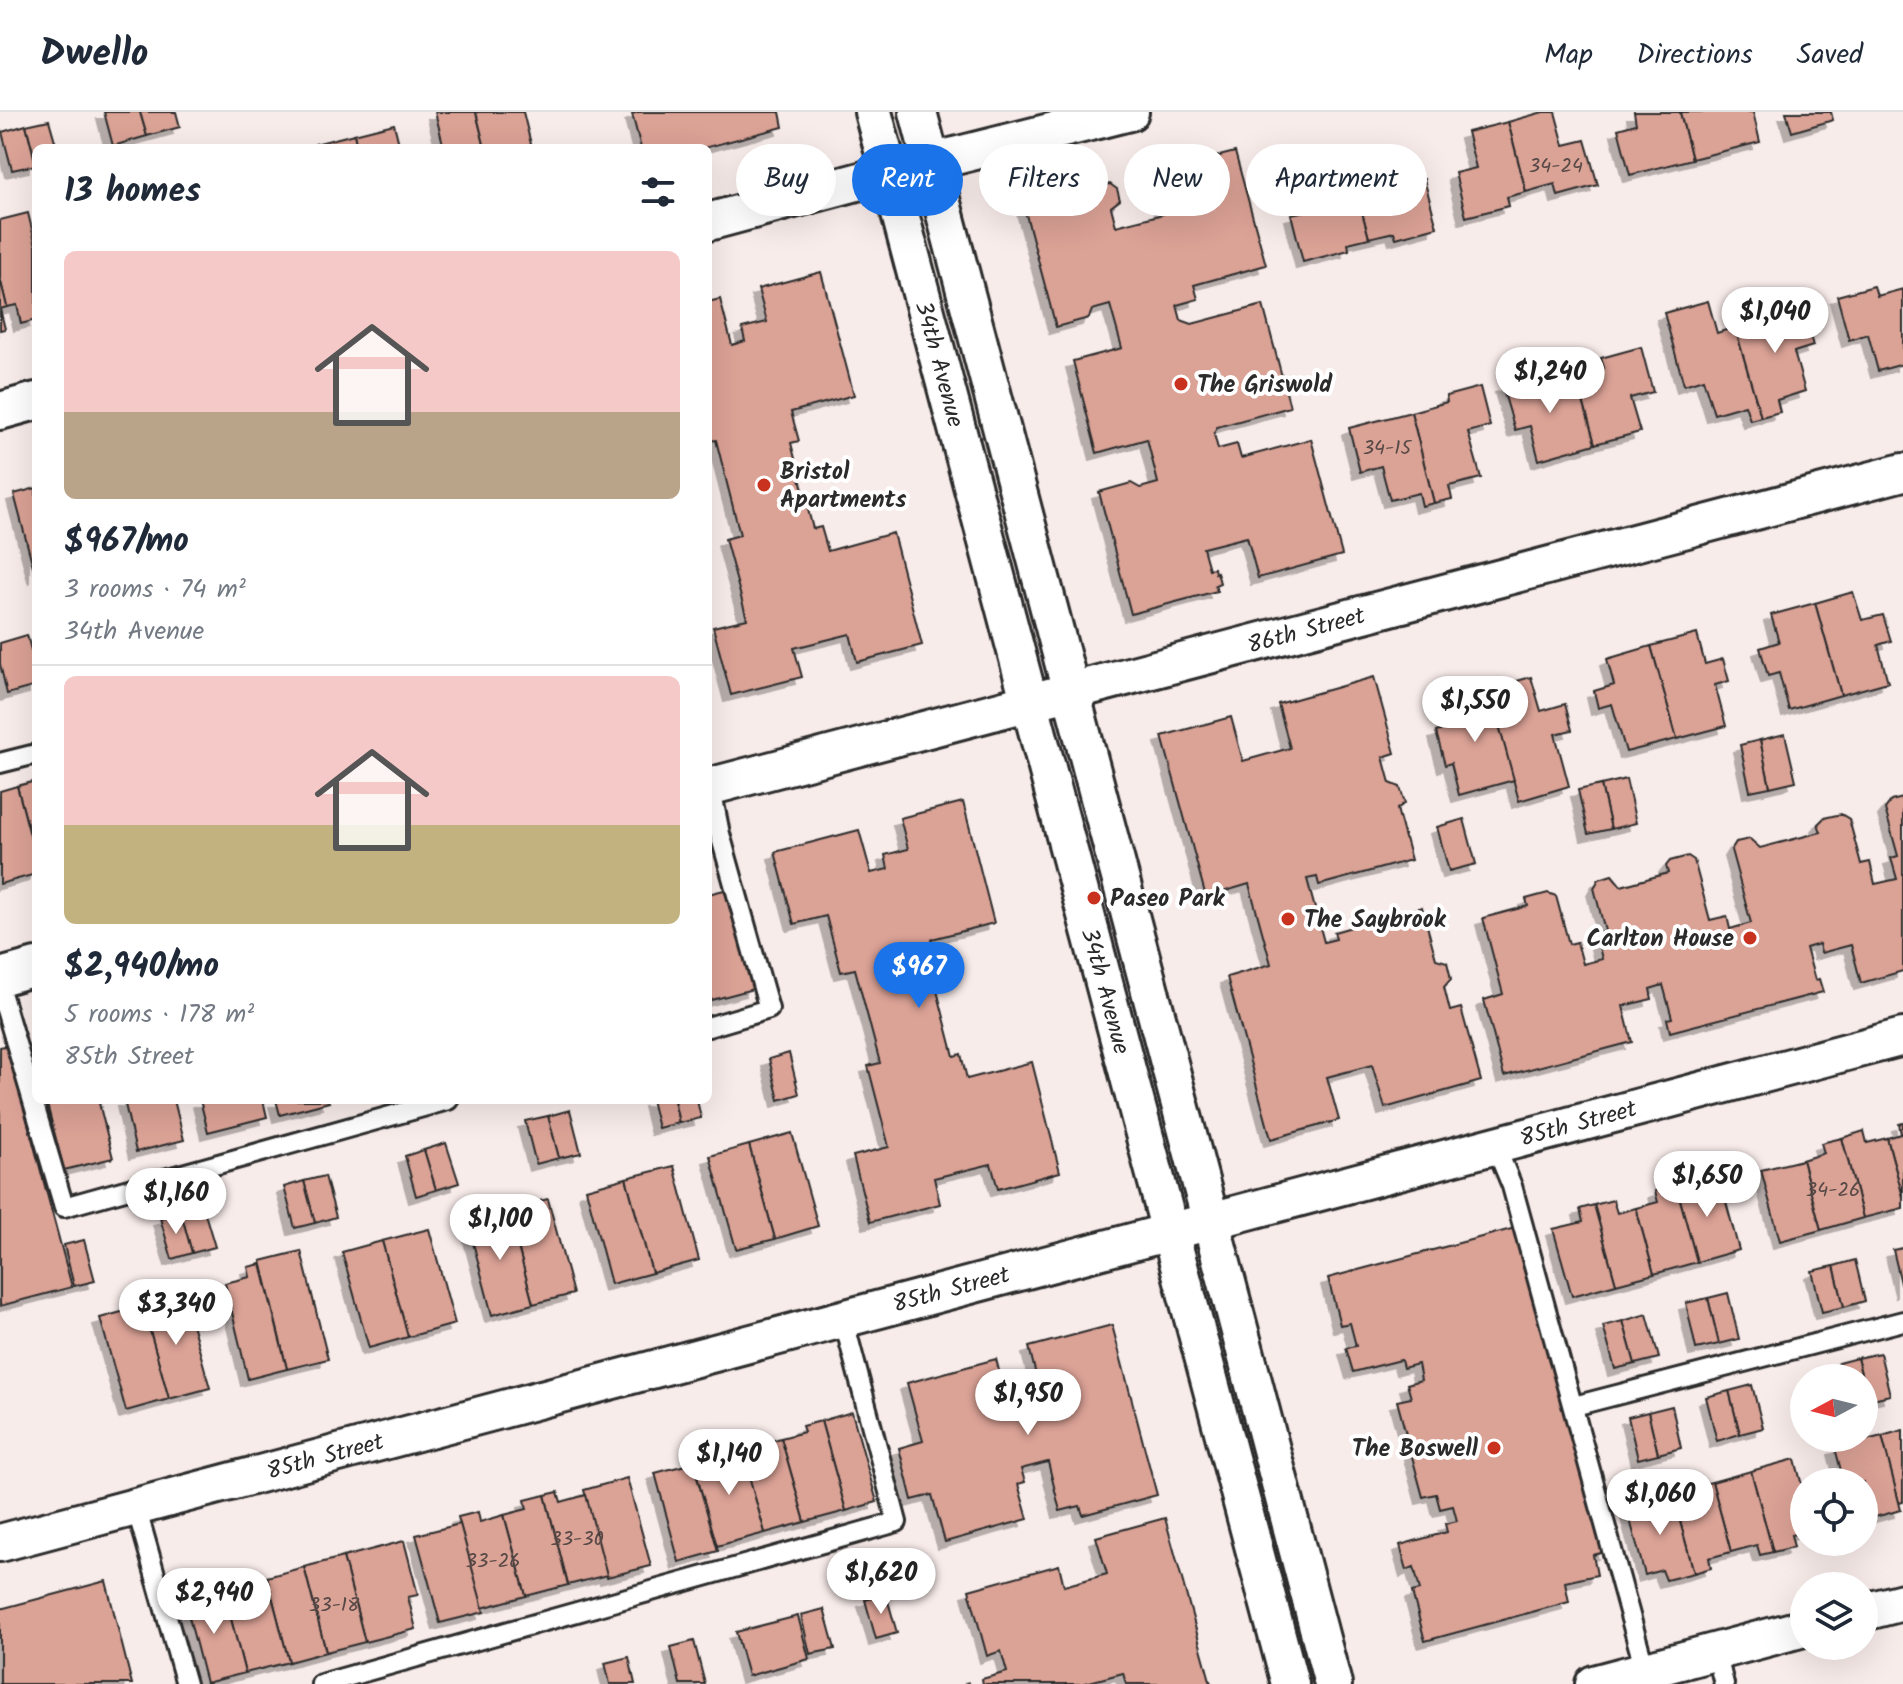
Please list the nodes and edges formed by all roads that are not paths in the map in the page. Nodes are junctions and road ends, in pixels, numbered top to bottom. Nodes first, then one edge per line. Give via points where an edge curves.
1 (873, 112) edge
2 (918, 112) edge
3 (1130, 112) edge
4 (881, 144) edge
5 (926, 144) edge
6 (963, 154) edge
7 (852, 183) edge
8 (901, 216) edge
9 (945, 216) edge
10 (712, 221) edge
11 (32, 402) edge
12 (0, 411) edge
13 (1903, 472) edge
14 (1069, 692) junction
15 (1031, 703) junction
16 (32, 755) edge
17 (0, 763) edge
18 (712, 781) edge
19 (712, 796) edge
20 (32, 968) edge
21 (0, 977) edge
22 (0, 989) edge
23 (712, 1026) edge
24 (1903, 1037) edge
25 (32, 1098) edge
26 (34, 1104) edge
27 (434, 1104) edge
28 (1495, 1145) junction
29 (1210, 1220) junction
30 (1169, 1231) junction
31 (843, 1318) junction
32 (1903, 1321) edge
33 (1574, 1406) junction
34 (136, 1507) junction
35 (0, 1543) edge
36 (1903, 1602) edge
37 (1878, 1608) edge
38 (1790, 1635) edge
39 (1720, 1668) edge
40 (1645, 1670) junction
41 (186, 1684) edge
42 (321, 1684) edge
43 (1290, 1684) edge
44 (1333, 1684) edge
45 (1594, 1684) edge

1 - 4 street, 34th Avenue
2 - 5 street, 34th Avenue
3 - 6 street
7 - 10 street
8 - 15 street, 34th Avenue
9 - 14 street, 34th Avenue
11 - 12 street
13 - 14 street, 86th Street
14 - 15 street, 86th Street
14 - 29 street, 34th Avenue
15 - 18 street, 86th Street
15 - 30 street, 34th Avenue
16 - 17 lane
19 - 23 lane via 769,1009
20 - 21 street
22 - 25 lane
24 - 28 street, 85th Street
26 - 27 lane via 64,1207
28 - 29 street, 85th Street
28 - 33 lane via 1512,1186
29 - 30 street, 85th Street
29 - 44 street, 34th Avenue
30 - 31 street, 85th Street
30 - 43 street, 34th Avenue
31 - 34 street, 85th Street
31 - 42 lane via 897,1522
32 - 33 lane
33 - 40 lane
34 - 35 street, 85th Street
34 - 41 lane
36 - 37 street
38 - 39 street
39 - 40 street
40 - 45 street

